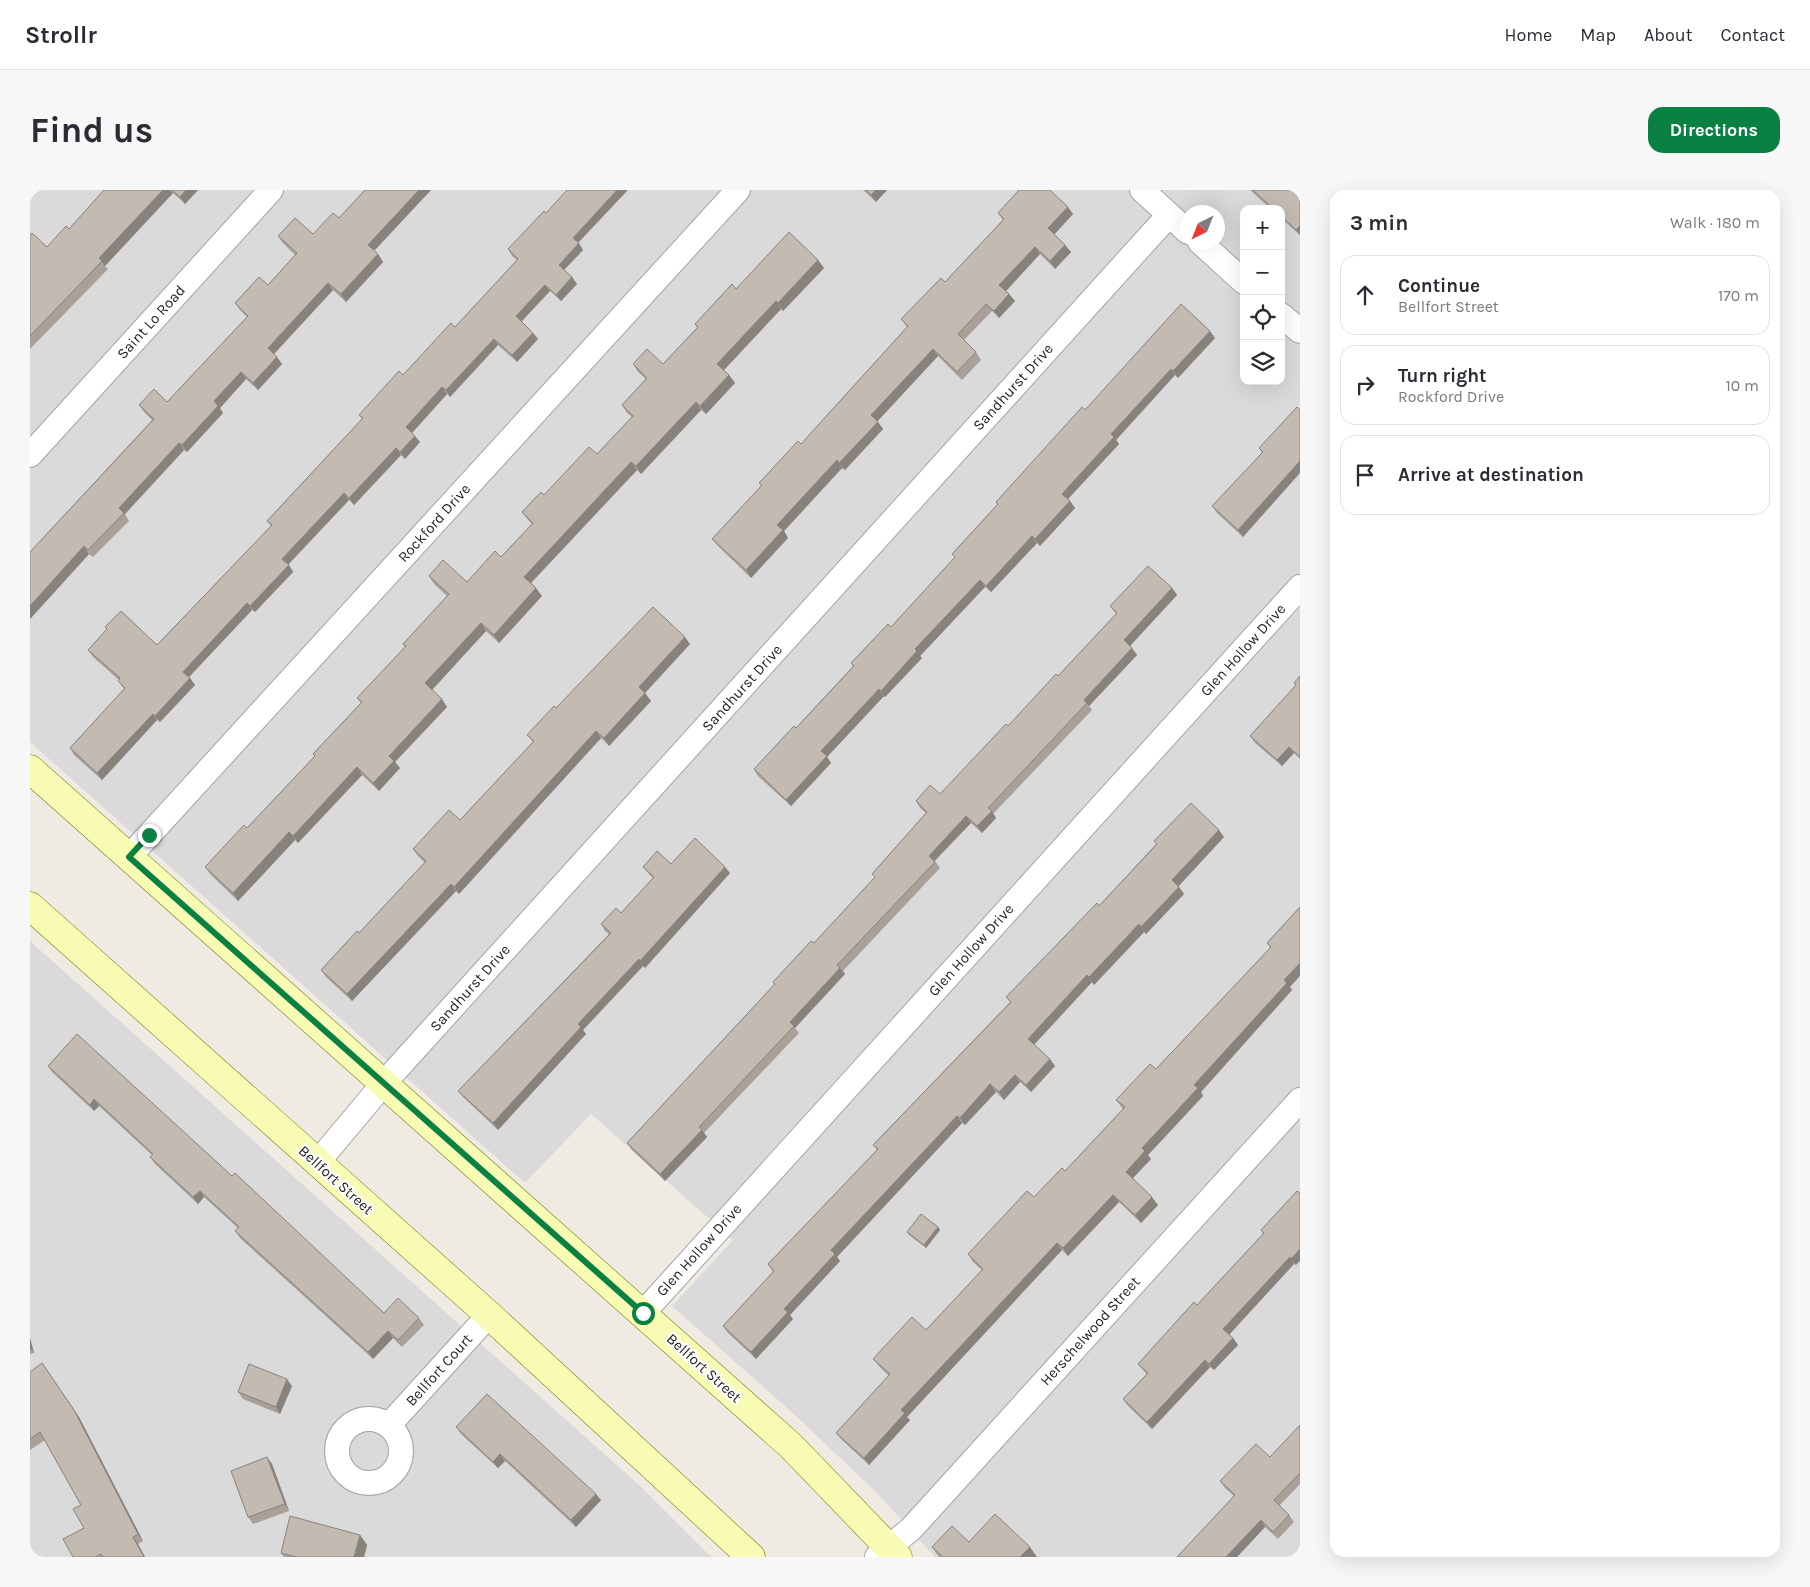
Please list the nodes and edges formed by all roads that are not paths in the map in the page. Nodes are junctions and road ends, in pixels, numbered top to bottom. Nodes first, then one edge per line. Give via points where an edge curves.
1 (271, 190) edge
2 (738, 190) edge
3 (1142, 190) edge
4 (1169, 215) junction
5 (1180, 225) edge
6 (1209, 250) edge
7 (1240, 278) edge
8 (1285, 319) edge
9 (1300, 332) edge
10 (30, 455) edge
11 (1300, 587) edge
12 (30, 770) edge
13 (129, 857) junction
14 (30, 906) edge
15 (384, 1083) junction
16 (1300, 1100) edge
17 (317, 1163) junction
18 (643, 1313) junction
19 (488, 1315) junction
20 (389, 1425) dead end
21 (889, 1554) edge
22 (751, 1557) edge

1 - 10 street, Saint Lo Road
2 - 13 street, Rockford Drive
3 - 4 street
4 - 5 street
4 - 15 street, Sandhurst Drive
6 - 7 street
8 - 9 street
11 - 18 street, Glen Hollow Drive
12 - 13 main road, Bellfort Street
13 - 15 main road, Bellfort Street
14 - 17 main road, Bellfort Street
15 - 17 street, Sandhurst Drive
15 - 18 main road, Bellfort Street
16 - 21 street, Herschelwood Street
17 - 19 main road, Bellfort Street
18 - 21 main road, Bellfort Street via 791,1446
19 - 20 street, Bellfort Court
19 - 22 main road, Bellfort Street

